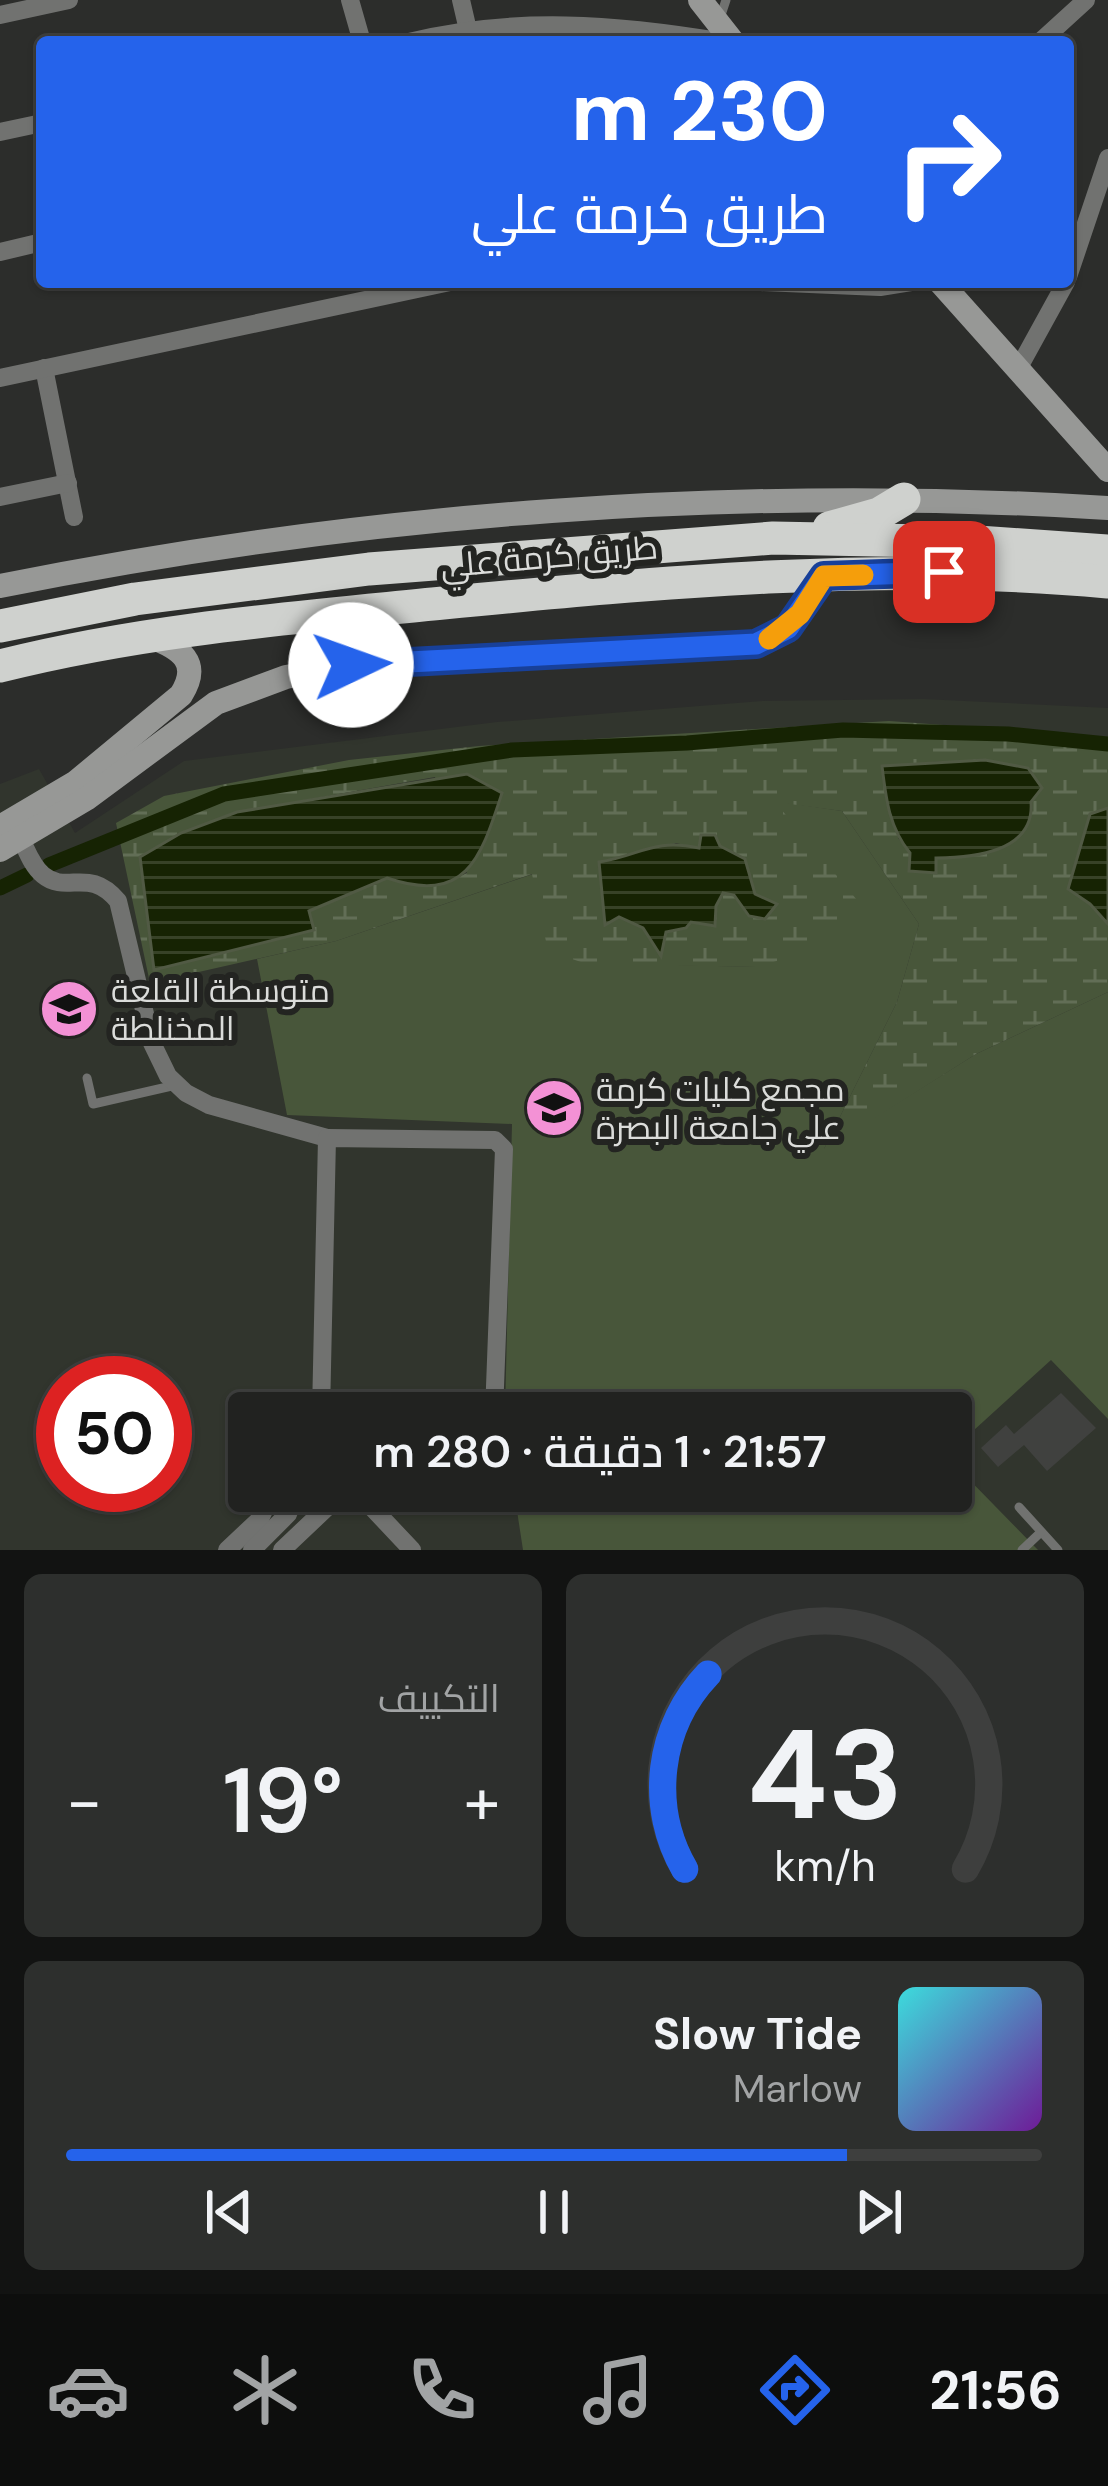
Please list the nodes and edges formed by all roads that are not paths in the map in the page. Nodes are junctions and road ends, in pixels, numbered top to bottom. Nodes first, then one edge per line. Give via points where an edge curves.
1 (69, 0) edge
2 (350, 0) edge
3 (461, 0) edge
4 (700, 0) edge
5 (1086, 0) edge
6 (3, 9) edge
7 (725, 27) edge
8 (468, 30) junction
9 (527, 33) edge
10 (360, 36) edge
11 (443, 36) edge
12 (1047, 36) edge
13 (36, 124) edge
14 (0, 132) edge
15 (1108, 158) edge
16 (36, 243) edge
17 (0, 252) edge
18 (1074, 259) edge
19 (421, 288) edge
20 (945, 288) edge
21 (1063, 288) edge
22 (44, 368) junction
23 (1017, 370) junction
24 (0, 378) edge
25 (1103, 464) edge
26 (68, 483) junction
27 (0, 497) edge
28 (904, 499) junction
29 (1097, 507) edge
30 (74, 517) dead end
31 (809, 538) junction
32 (1108, 556) edge
33 (482, 561) junction
34 (434, 564) junction
35 (824, 576) junction
36 (1108, 582) edge
37 (0, 586) edge
38 (485, 599) junction
39 (437, 604) junction
40 (2, 625) edge
41 (143, 634) junction
42 (0, 666) edge
43 (7, 839) edge
44 (87, 1078) dead end
45 (176, 1085) junction
46 (327, 1138) junction
47 (321, 1392) edge
48 (495, 1392) edge
49 (1019, 1508) dead end
50 (263, 1512) edge
51 (287, 1512) edge
52 (301, 1512) edge
53 (307, 1526) junction
54 (1041, 1532) junction
55 (227, 1550) edge
56 (252, 1550) edge
57 (282, 1550) edge
58 (412, 1550) edge
59 (1022, 1550) edge
60 (1058, 1550) edge

1 - 6 street
2 - 10 street
3 - 8 street
4 - 7 main road
5 - 12 street
7 - 9 street via 596,24
8 - 9 street
8 - 11 street
13 - 14 street
15 - 18 street
16 - 17 street
19 - 22 street
20 - 23 main road
21 - 23 street
22 - 24 street
22 - 26 street
23 - 25 main road
25 - 29 main road
26 - 27 street
26 - 30 street
28 - 29 main road
28 - 31 highway
28 - 37 main road via 391,524 103,563
31 - 32 highway, طريق كرمة علي via 1022,544
31 - 33 highway, طريق كرمة علي
33 - 34 highway, طريق كرمة علي
33 - 38 highway
34 - 39 highway
34 - 40 highway, طريق كرمة علي via 136,599
35 - 36 highway, طريق كرمة علي via 944,572
35 - 38 highway, طريق كرمة علي
35 - 43 main road via 788,628 756,644 351,665 265,683 205,711 86,799
38 - 39 highway, طريق كرمة علي
39 - 41 highway, طريق كرمة علي
41 - 42 highway, طريق كرمة علي
41 - 43 main road via 184,654 190,675 182,695
43 - 45 street via 45,876 92,882 118,902 152,1042
44 - 45 lane via 93,1104
45 - 46 street via 209,1105
46 - 47 street
46 - 48 street via 495,1140 504,1149
49 - 54 lane
50 - 55 street
51 - 56 street
52 - 53 street
53 - 57 street
53 - 58 street via 350,1492
54 - 59 lane
54 - 60 lane

